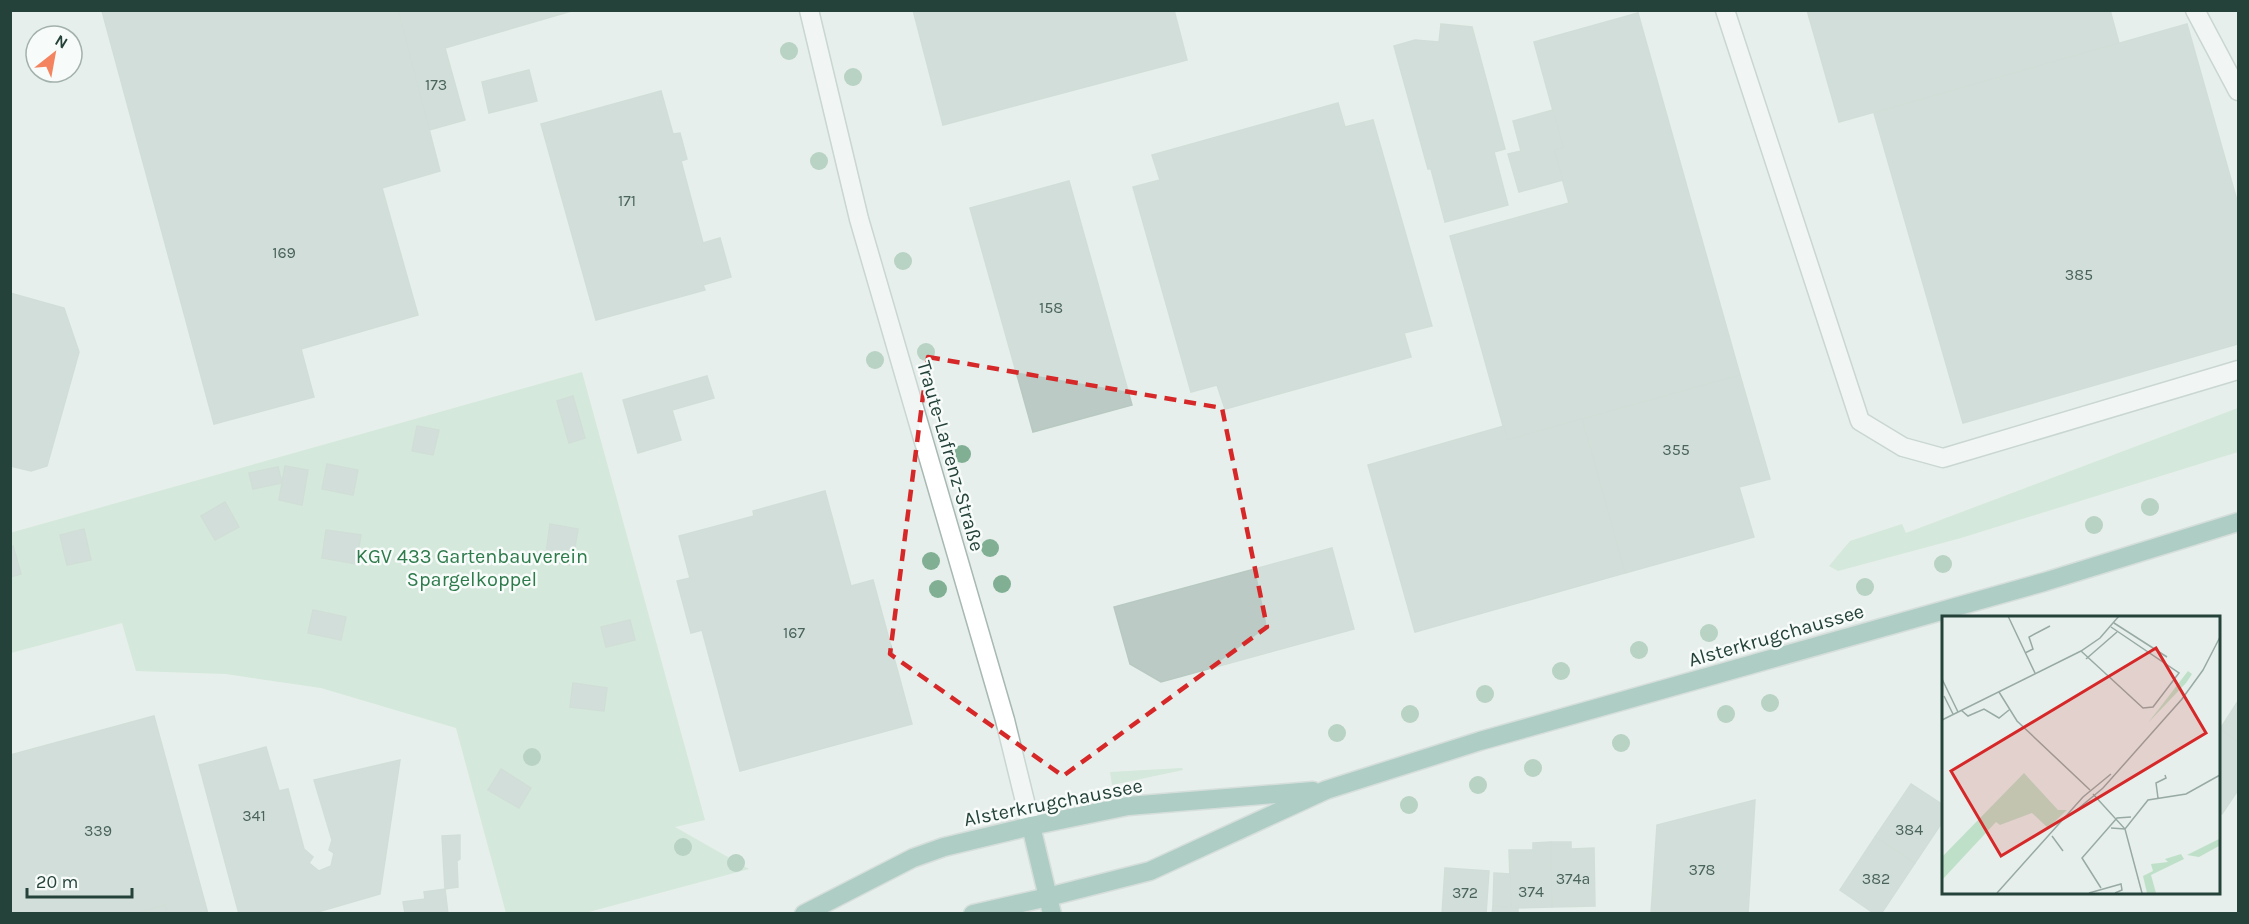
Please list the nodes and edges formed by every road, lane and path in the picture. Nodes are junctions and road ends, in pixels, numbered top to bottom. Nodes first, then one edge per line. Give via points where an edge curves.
1 (809, 10) edge
2 (1725, 10) edge
3 (2195, 10) edge
4 (2238, 91) edge
5 (2238, 370) edge
6 (2238, 522) edge
7 (1326, 790) junction
8 (1030, 826) junction
9 (1050, 905) edge
10 (804, 914) edge
11 (973, 914) edge

1 - 8 street, Traute-Lafrenz-Straße via 859,219 1005,720
2 - 5 street via 1860,421 1903,447 1943,458
3 - 4 street
6 - 7 main road, Alsterkrugchaussee via 2033,586 1480,741
7 - 8 main road, Alsterkrugchaussee via 1128,806
7 - 9 main road, Alsterkrugchaussee via 1150,871
8 - 9 main road, Traute-Lafrenz-Straße
8 - 10 main road, Alsterkrugchaussee via 913,858
9 - 11 main road, Alsterkrugchaussee

